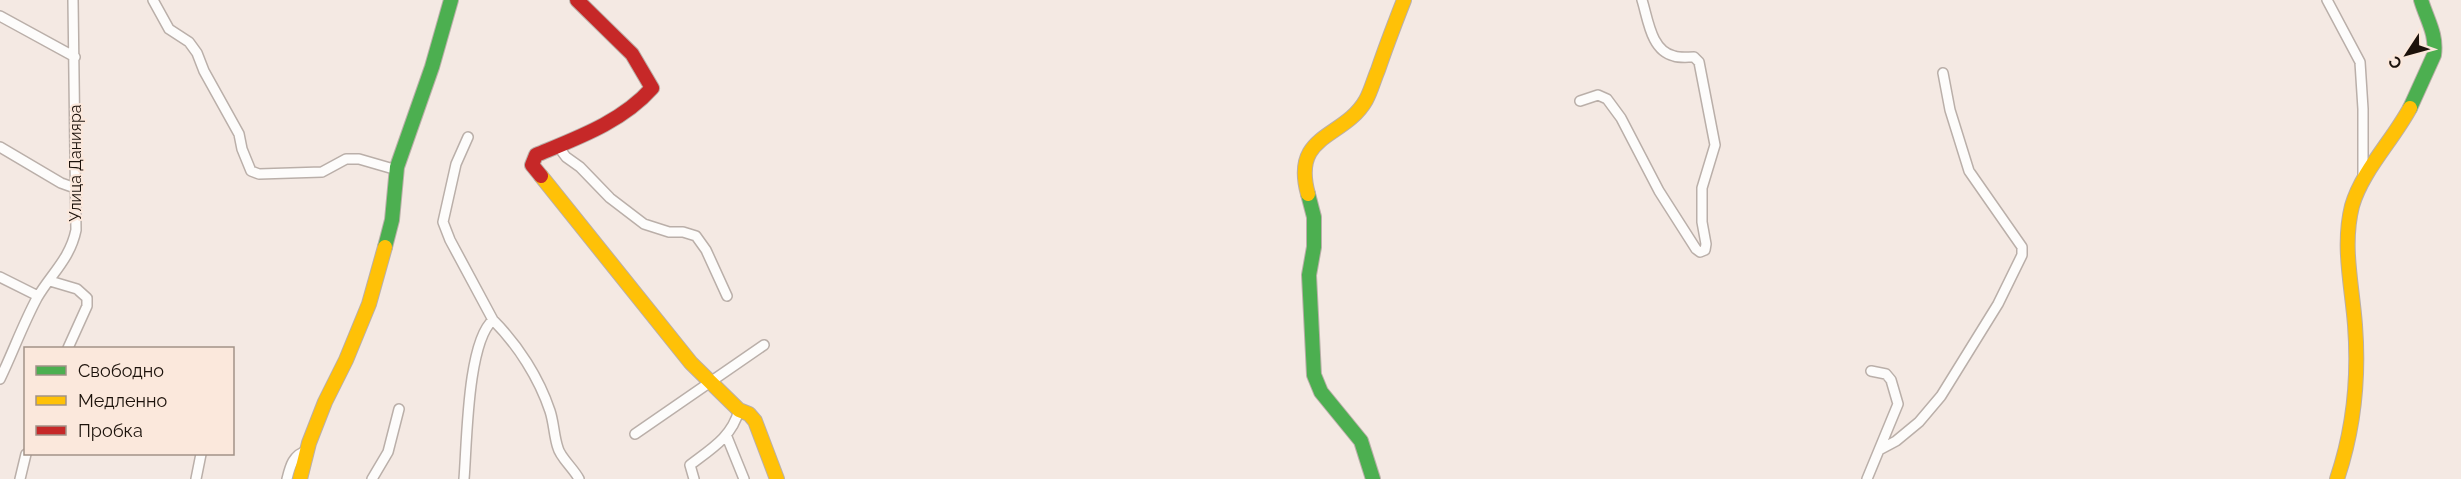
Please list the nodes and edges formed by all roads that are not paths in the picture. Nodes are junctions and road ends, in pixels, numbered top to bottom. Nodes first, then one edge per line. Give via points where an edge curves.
1 (73, 0) edge
2 (153, 0) edge
3 (451, 0) edge
4 (577, 0) edge
5 (1404, 0) edge
6 (1642, 0) edge
7 (2327, 0) edge
8 (2421, 0) edge
9 (0, 15) edge
10 (75, 57) junction
11 (1943, 73) dead end
12 (1580, 101) dead end
13 (468, 137) dead end
14 (557, 145) junction
15 (0, 147) edge
16 (397, 170) junction
17 (2363, 180) junction
18 (75, 188) junction
19 (0, 277) edge
20 (50, 281) junction
21 (727, 296) dead end
22 (38, 297) junction
23 (493, 320) junction
24 (764, 345) dead end
25 (68, 347) edge
26 (1871, 371) dead end
27 (0, 379) edge
28 (710, 382) junction
29 (399, 409) dead end
30 (740, 410) junction
31 (635, 434) dead end
32 (727, 437) junction
33 (1881, 449) junction
34 (307, 452) junction
35 (26, 455) edge
36 (201, 455) edge
37 (198, 476) edge
38 (20, 479) edge
39 (287, 479) edge
40 (300, 479) edge
41 (372, 479) edge
42 (464, 479) edge
43 (579, 479) edge
44 (694, 479) edge
45 (744, 479) edge
46 (777, 479) edge
47 (1373, 479) edge
48 (1868, 479) edge
49 (2337, 479) edge

1 - 10 street, Улица Данияра
2 - 16 street via 169,29 189,42 197,53 239,134 251,171 322,172 346,159
3 - 16 street
4 - 14 street via 632,54 651,88 645,98 596,129
5 - 47 street via 1366,100 1310,150 1303,177 1314,217 1309,275 1314,375 1321,392 1361,441
6 - 12 street via 1656,43 1665,53 1694,57 1699,62 1715,145 1702,188 1705,250 1696,249 1671,212 1607,99 1598,95
7 - 17 street via 2360,62
8 - 17 street via 2436,32 2434,55 2393,137
9 - 10 street
10 - 18 street, Улица Данияра
11 - 33 street via 1969,171 2022,247 2022,255 1998,304 1941,396 1919,422
13 - 23 street via 456,164 443,222
14 - 21 street via 610,198 644,224 696,237
14 - 28 street via 536,155 532,165
15 - 18 street
16 - 34 street via 392,220 369,304
17 - 49 street via 2348,234 2355,390 2348,444
18 - 20 street, Улица Данияра via 74,242
19 - 22 street
20 - 22 street, Улица Данияра
20 - 25 street via 77,289 87,298
22 - 27 street, Улица Данияра
23 - 42 street via 480,337 473,365
23 - 43 street via 537,379 558,451
24 - 28 street
26 - 33 street via 1886,374 1891,380 1898,404
28 - 30 street
28 - 31 street
29 - 41 street via 387,452
30 - 32 street
30 - 46 street via 755,421
32 - 44 street via 690,465
32 - 45 street
33 - 48 street
34 - 39 street via 294,458
34 - 40 street
35 - 38 street
36 - 37 street

